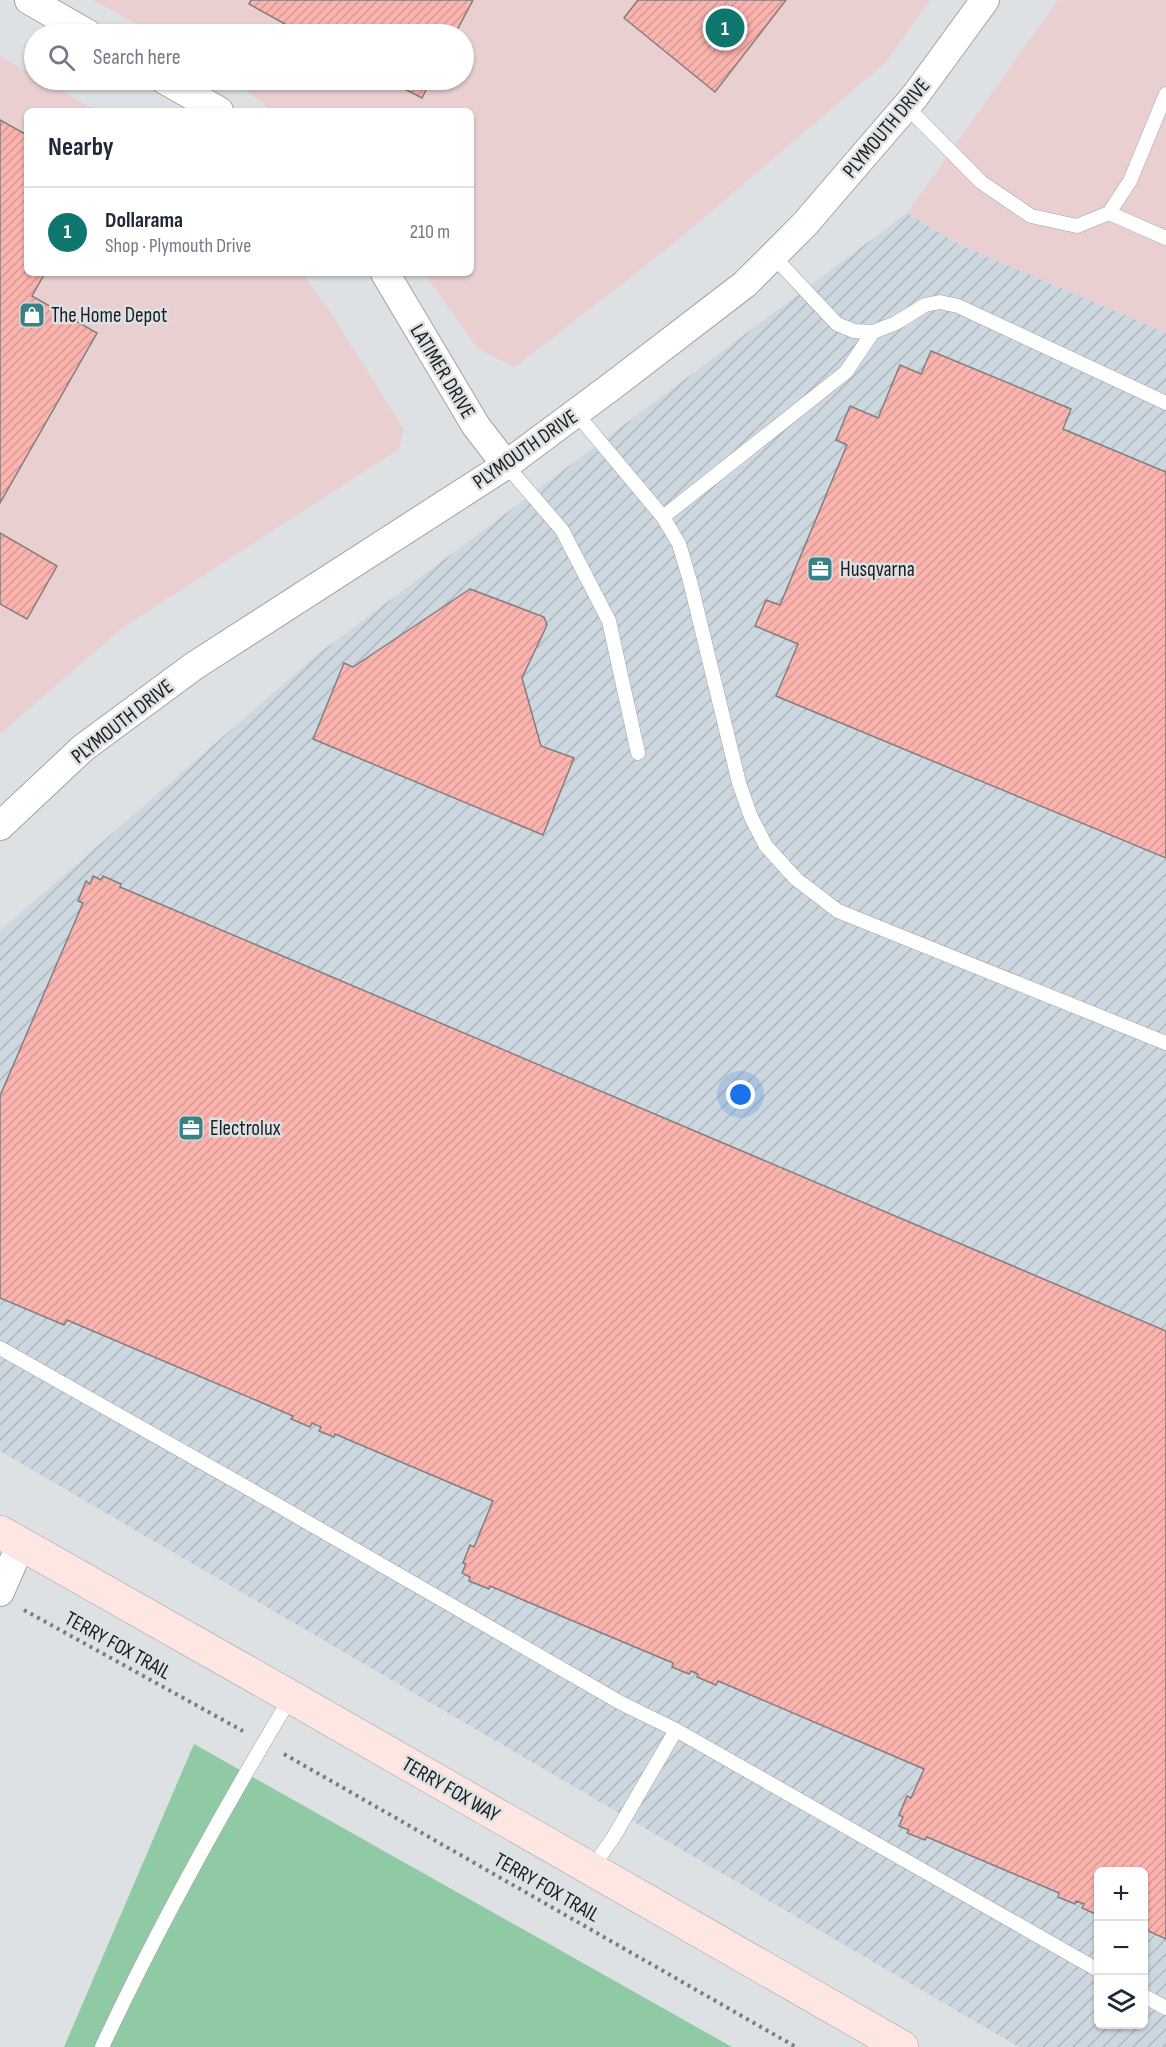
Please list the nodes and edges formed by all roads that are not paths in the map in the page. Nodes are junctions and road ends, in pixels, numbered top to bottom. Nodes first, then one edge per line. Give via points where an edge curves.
1 (29, 0) edge
2 (985, 0) edge
3 (71, 24) edge
4 (182, 90) edge
5 (1166, 94) edge
6 (906, 106) junction
7 (214, 108) edge
8 (1108, 213) junction
9 (1166, 238) edge
10 (773, 256) junction
11 (387, 276) edge
12 (873, 332) junction
13 (1166, 403) edge
14 (576, 413) junction
15 (506, 465) junction
16 (663, 518) junction
17 (638, 753) dead end
18 (0, 826) edge
19 (1166, 1042) edge
20 (0, 1348) edge
21 (10, 1538) edge
22 (10, 1600) edge
23 (291, 1697) junction
24 (675, 1730) junction
25 (591, 1869) junction
26 (1094, 1968) edge
27 (1148, 1999) edge
28 (1166, 2008) edge
29 (102, 2047) edge
30 (902, 2047) edge

1 - 3 street
2 - 6 street, PLYMOUTH DRIVE
4 - 7 street
5 - 8 lane via 1130,181
6 - 8 lane via 981,182 1031,216 1077,225
6 - 10 street, PLYMOUTH DRIVE
8 - 9 lane
10 - 12 lane via 837,324 854,331
10 - 14 street, PLYMOUTH DRIVE via 745,284
11 - 15 street, LATIMER DRIVE via 476,426
12 - 13 lane via 925,305 940,302 958,306
12 - 16 lane via 846,372
14 - 15 street, PLYMOUTH DRIVE
14 - 16 lane
15 - 17 lane via 562,530 609,621
15 - 18 street, PLYMOUTH DRIVE via 194,666 83,748
16 - 19 lane via 679,544 690,581 751,818 766,846 796,879 838,911
20 - 24 lane via 621,1703
21 - 22 street
21 - 23 street, TERRY FOX WAY
23 - 25 street, TERRY FOX WAY
23 - 29 lane via 222,1815 128,1990
24 - 25 lane
24 - 26 lane
25 - 30 street, TERRY FOX WAY
27 - 28 lane

